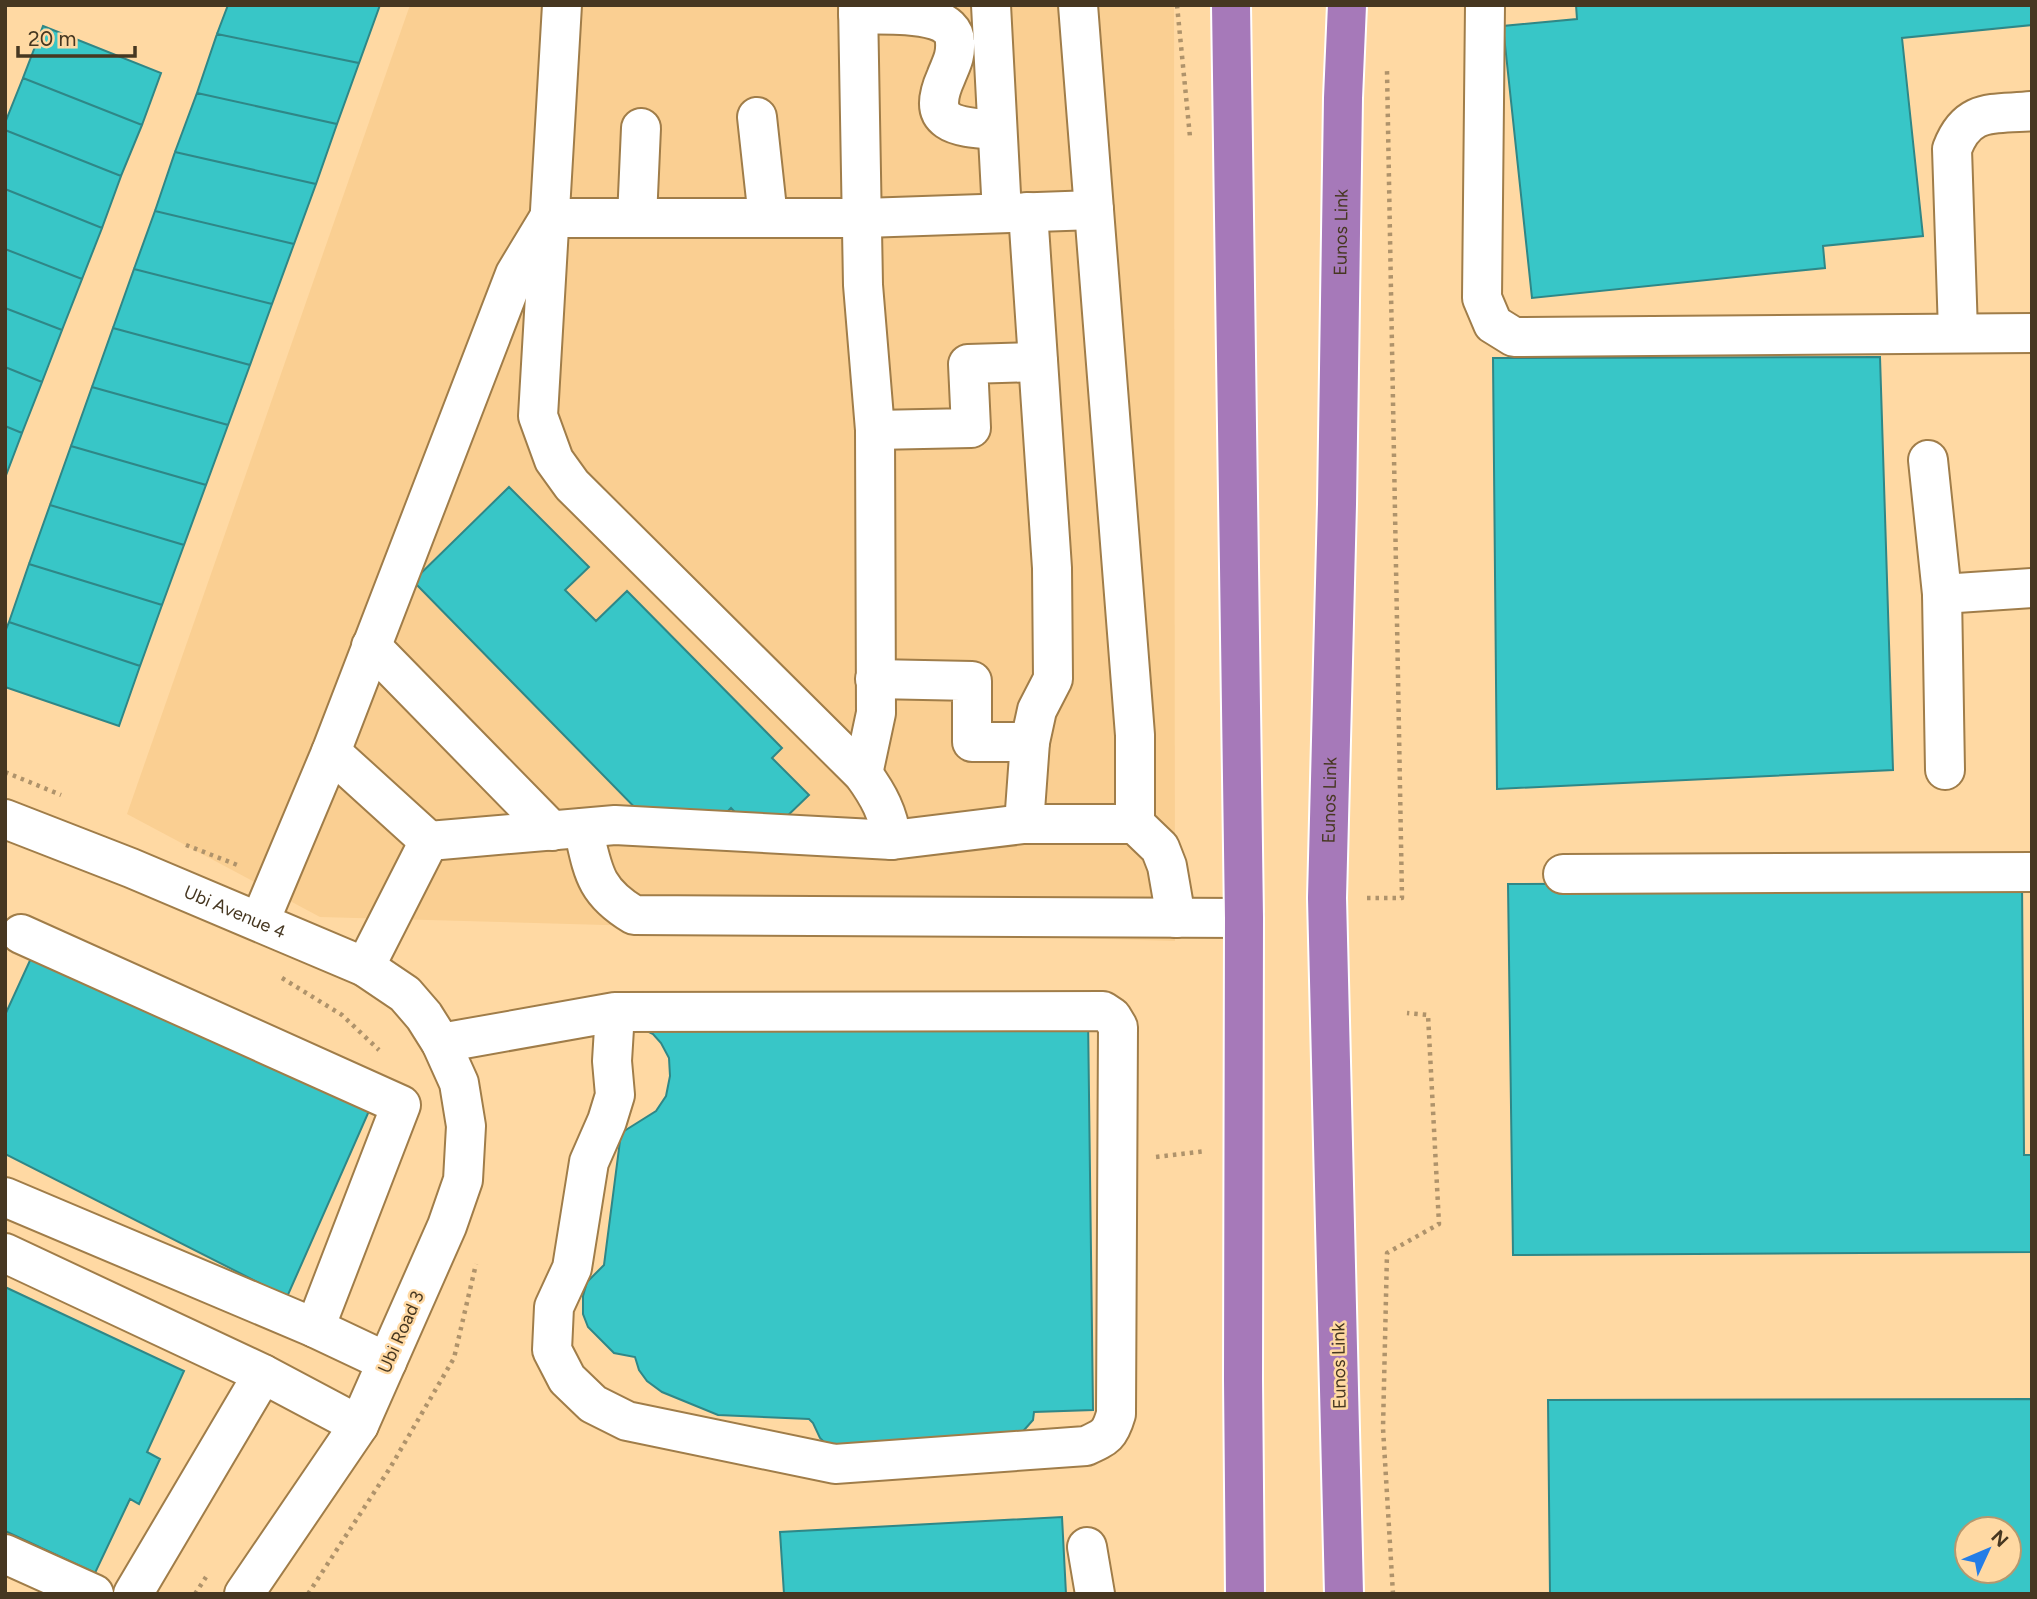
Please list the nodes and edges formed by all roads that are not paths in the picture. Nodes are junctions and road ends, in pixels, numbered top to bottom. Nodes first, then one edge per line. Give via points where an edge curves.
1 (562, 5) edge
2 (991, 5) edge
3 (1078, 5) edge
4 (1347, 5) edge
5 (1485, 5) edge
6 (858, 10) edge
7 (1229, 15) edge
8 (2032, 111) edge
9 (757, 117) dead end
10 (641, 128) dead end
11 (997, 130) junction
12 (1094, 210) junction
13 (1015, 213) junction
14 (549, 218) junction
15 (637, 218) junction
16 (768, 218) junction
17 (864, 218) junction
18 (1958, 332) junction
19 (2032, 333) edge
20 (1038, 362) junction
21 (875, 430) junction
22 (1928, 460) dead end
23 (2032, 588) edge
24 (1942, 594) junction
25 (371, 646) junction
26 (876, 679) junction
27 (1030, 742) junction
28 (331, 752) junction
29 (1945, 770) dead end
30 (863, 774) junction
31 (5, 819) edge
32 (1024, 824) junction
33 (1135, 824) junction
34 (567, 830) junction
35 (892, 840) junction
36 (429, 841) junction
37 (2032, 872) edge
38 (1563, 874) dead end
39 (1176, 918) junction
40 (1244, 918) junction
41 (260, 921) junction
42 (21, 934) dead end
43 (365, 967) junction
44 (615, 1012) junction
45 (440, 1043) junction
46 (5, 1197) edge
47 (5, 1253) edge
48 (315, 1328) junction
49 (387, 1362) junction
50 (263, 1374) junction
51 (359, 1425) junction
52 (1087, 1547) dead end
53 (5, 1554) edge
54 (94, 1594) edge
55 (133, 1594) edge
56 (244, 1594) edge
57 (1095, 1594) edge
58 (1245, 1594) edge
59 (1344, 1594) edge

1 - 14 street
2 - 11 street
3 - 12 street
4 - 59 highway, Eunos Link via 1327,898
5 - 18 street via 1482,298 1493,324 1514,337
6 - 11 street via 923,17 947,26 955,35 956,56 938,98 938,109 944,118 967,128
6 - 17 street
7 - 40 highway
8 - 18 street via 1971,119 1959,130 1952,149
9 - 16 street
10 - 15 street
11 - 13 street
12 - 13 street
12 - 33 street via 1135,736
13 - 17 street
13 - 20 street
14 - 15 street
14 - 25 street via 515,274
14 - 30 street via 538,416 554,460 572,485
15 - 16 street
16 - 17 street
17 - 21 street via 863,285
18 - 19 street
20 - 21 street via 968,364 971,428
20 - 27 street via 1052,568 1053,679 1037,710
21 - 26 street
22 - 24 street
23 - 24 street
24 - 29 street
25 - 28 street
25 - 34 street
26 - 27 street via 972,681 972,742
26 - 30 street via 876,713
27 - 32 street
28 - 36 street
28 - 41 street
30 - 35 street via 880,796
31 - 41 street, Ubi Avenue 4
32 - 33 street
32 - 35 street
33 - 39 street via 1160,848
34 - 35 street via 615,825
34 - 36 street
34 - 39 street via 595,878 616,904 634,915
36 - 43 street
37 - 38 street
39 - 40 street
40 - 58 highway
41 - 43 street, Ubi Avenue 4
42 - 48 street via 401,1105
43 - 45 street, Ubi Avenue 4 via 405,994
44 - 44 street via 1103,1011 1112,1017 1118,1027 1116,1414 1111,1432 1086,1446 835,1464 627,1421 593,1404 567,1379 552,1350 552,1339 554,1307 572,1268 589,1162 615,1096
44 - 45 street
45 - 49 street, Ubi Road 3 via 459,1083 466,1126 463,1180
46 - 48 street
47 - 50 street
48 - 49 street
49 - 51 street, Ubi Road 3
50 - 51 street
50 - 55 street
51 - 56 street, Ubi Road 3
52 - 57 street
53 - 54 street

